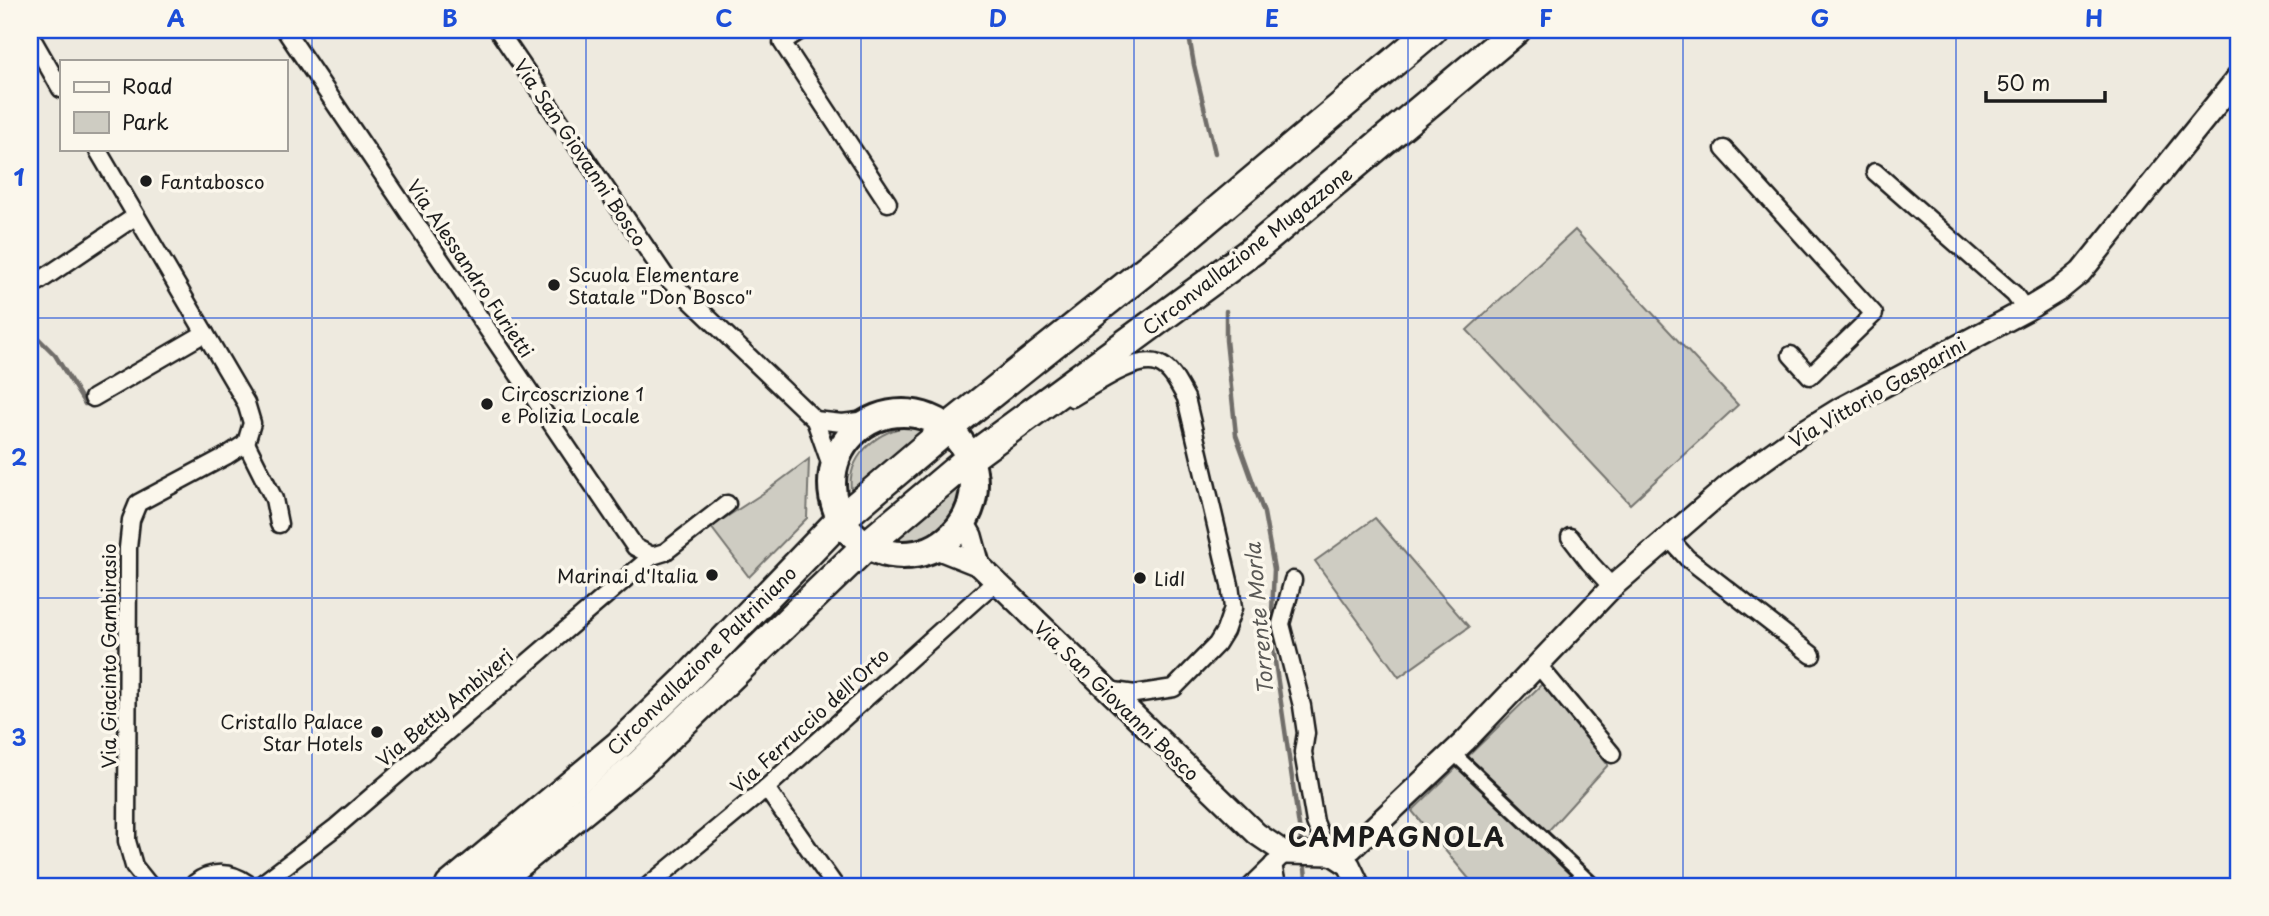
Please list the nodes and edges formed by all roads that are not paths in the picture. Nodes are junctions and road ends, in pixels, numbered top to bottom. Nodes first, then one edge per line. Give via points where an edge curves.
1 (285, 30) edge
2 (801, 30) edge
3 (1432, 30) edge
4 (1516, 30) edge
5 (505, 32) edge
6 (30, 35) edge
7 (2239, 76) edge
8 (60, 87) edge
9 (1724, 149) dead end
10 (98, 150) edge
11 (1875, 172) dead end
12 (888, 204) dead end
13 (136, 216) junction
14 (38, 282) dead end
15 (2026, 310) junction
16 (205, 333) junction
17 (1791, 355) dead end
18 (93, 398) dead end
19 (875, 419) junction
20 (1025, 419) junction
21 (815, 420) junction
22 (947, 429) junction
23 (246, 443) junction
24 (969, 460) junction
25 (833, 471) junction
26 (727, 504) dead end
27 (841, 519) junction
28 (963, 522) junction
29 (279, 524) dead end
30 (1570, 537) dead end
31 (1668, 538) junction
32 (867, 545) junction
33 (934, 547) junction
34 (652, 556) junction
35 (979, 565) junction
36 (1293, 580) dead end
37 (995, 582) junction
38 (1612, 587) junction
39 (1812, 655) dead end
40 (1538, 665) junction
41 (1108, 690) junction
42 (1452, 752) junction
43 (1612, 754) dead end
44 (586, 772) junction
45 (766, 788) junction
46 (1284, 858) junction
47 (1327, 861) junction
48 (150, 886) edge
49 (197, 886) edge
50 (246, 886) edge
51 (259, 886) edge
52 (431, 886) edge
53 (450, 886) edge
54 (491, 886) edge
55 (648, 886) edge
56 (835, 886) edge
57 (1251, 886) edge
58 (1277, 886) edge
59 (1350, 886) edge
60 (1359, 886) edge
61 (1594, 886) edge

1 - 34 street, Via Alessandro Furietti via 635,547
2 - 12 street via 782,42
3 - 22 highway via 1167,253
4 - 20 highway, Circonvallazione Mugazzone via 1252,251
5 - 21 street, Via San Giovanni Bosco via 666,277
6 - 8 street
7 - 15 street, Via Vittorio Gasparini via 2081,272
9 - 17 street via 1874,314 1810,376
10 - 13 street
11 - 15 street via 2014,294
13 - 14 street
13 - 16 street
15 - 31 street, Via Vittorio Gasparini via 1798,435 1734,481
16 - 18 street
16 - 23 street via 246,403 252,423
19 - 21 street
19 - 22 main road via 912,414
19 - 25 main road via 848,440
20 - 24 highway, Circonvallazione Mugazzone
20 - 41 street via 1058,406 1134,363 1160,364 1171,372 1186,398 1233,608 1217,644 1174,688 1135,694
21 - 25 street, Via San Giovanni Bosco
22 - 24 main road
22 - 27 highway, Circonvallazione Paltriniano
23 - 29 street via 274,499
23 - 48 street, Via Giacinto Gambirasio via 138,503 131,520 127,841 134,866
24 - 28 main road via 974,486
24 - 32 highway, Circonvallazione Paltriniano
25 - 27 main road, Via San Giovanni Bosco via 833,494
26 - 34 street, Via Betty Ambiveri via 665,552
27 - 32 main road
27 - 44 highway, Circonvallazione Paltriniano via 687,679
28 - 33 main road
28 - 35 street, Via San Giovanni Bosco
30 - 38 street
31 - 38 street, Via Vittorio Gasparini
31 - 39 street via 1687,558
32 - 33 main road via 904,555
32 - 54 highway, Circonvallazione Paltriniano via 640,764
33 - 35 street, Via San Giovanni Bosco
34 - 51 street, Via Betty Ambiveri via 336,827
35 - 37 street, Via San Giovanni Bosco
36 - 47 street via 1281,624 1303,706 1303,752
37 - 41 street, Via San Giovanni Bosco
37 - 45 street, Via Ferruccio dell'Orto
38 - 40 street, Via Vittorio Gasparini
40 - 42 street, Via Vittorio Gasparini
40 - 43 street
41 - 46 street, Via San Giovanni Bosco
42 - 47 street, Via Vittorio Gasparini via 1377,824
42 - 61 street
44 - 52 highway via 561,778
44 - 53 highway, Circonvallazione Paltriniano
45 - 55 street, Via Ferruccio dell'Orto
45 - 56 street
46 - 47 street
46 - 57 street
46 - 58 street
47 - 59 street
47 - 60 street
49 - 50 main road via 222,877

